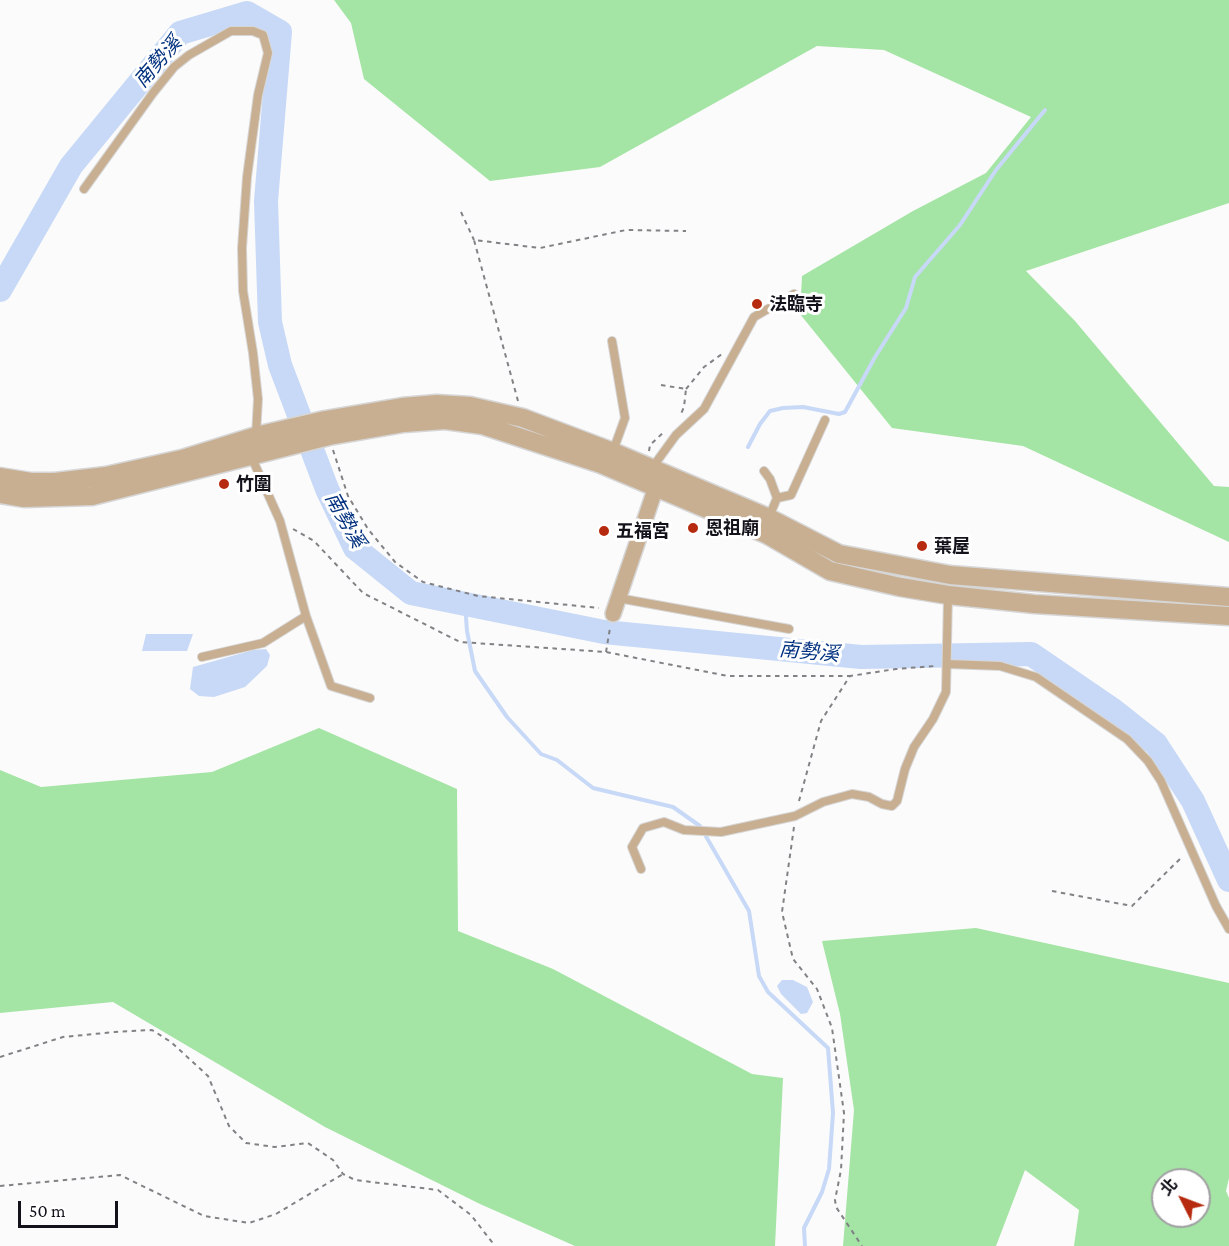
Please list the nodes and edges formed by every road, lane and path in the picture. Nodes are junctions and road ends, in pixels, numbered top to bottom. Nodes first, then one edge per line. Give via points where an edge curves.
1 (84, 189) dead end
2 (461, 212) dead end
3 (686, 231) dead end
4 (474, 240) junction
5 (794, 294) dead end
6 (612, 341) dead end
7 (738, 345) junction
8 (661, 385) dead end
9 (686, 390) junction
10 (679, 418) dead end
11 (825, 420) dead end
12 (672, 424) dead end
13 (520, 427) junction
14 (326, 431) junction
15 (256, 436) junction
16 (276, 440) junction
17 (613, 453) junction
18 (250, 455) junction
19 (652, 469) junction
20 (764, 471) dead end
21 (0, 477) edge
22 (656, 487) junction
23 (0, 494) edge
24 (777, 498) junction
25 (280, 521) junction
26 (767, 526) junction
27 (950, 576) junction
28 (1229, 597) edge
29 (947, 600) junction
30 (615, 607) junction
31 (306, 616) junction
32 (1229, 616) edge
33 (789, 628) dead end
34 (606, 652) junction
35 (202, 657) dead end
36 (947, 663) junction
37 (850, 676) junction
38 (370, 698) dead end
39 (795, 816) junction
40 (1191, 849) junction
41 (641, 869) dead end
42 (1052, 891) dead end
43 (1229, 929) edge
44 (0, 1057) edge
45 (343, 1174) junction
46 (0, 1186) edge
47 (495, 1246) edge
48 (862, 1246) edge

1 - 15 lane via 174,67 231,31 263,35 268,53 258,95 242,248 243,291 258,399
2 - 4 path
3 - 4 path via 626,230 540,248
4 - 13 path
5 - 7 lane via 754,317
6 - 17 lane via 626,418
7 - 9 path via 704,367
7 - 19 lane via 704,409 676,435
8 - 9 path
9 - 10 path
11 - 24 lane via 791,495
12 - 19 path via 650,445
13 - 14 street via 470,406 437,404 402,406
13 - 17 street
13 - 22 street
14 - 16 street
14 - 30 path via 348,496 368,529 395,562 423,582 478,596 560,606
15 - 16 street
15 - 18 street
15 - 21 street via 182,459 106,476 43,482
16 - 18 street
17 - 19 street
18 - 23 street via 92,496 24,498
18 - 25 lane
19 - 22 street
19 - 26 street
20 - 24 lane
22 - 26 street
22 - 30 street
24 - 26 lane
25 - 31 lane
25 - 34 path via 314,541 363,593 460,642
26 - 27 street via 839,554
26 - 29 street via 830,571
27 - 28 street
27 - 29 street
29 - 32 street
29 - 36 lane
30 - 33 lane
30 - 34 path
31 - 35 lane via 263,643
31 - 38 lane via 331,686
34 - 37 path via 728,676
36 - 37 path
36 - 39 lane via 946,692 914,747 897,801 892,806 852,794
36 - 40 lane via 1000,666 1036,678 1127,739 1161,781
37 - 39 path via 821,721
39 - 41 lane via 721,832 684,830 664,822 643,828 632,847
39 - 48 path via 782,912 794,959 817,989 832,1028 844,1113 835,1200
40 - 42 path via 1132,906
40 - 43 lane
44 - 45 path via 63,1038 152,1030 208,1076 229,1126 246,1143 275,1148 308,1143 333,1160
45 - 46 path via 276,1214 249,1223 204,1216 120,1175
45 - 47 path via 355,1180 438,1190 471,1215

